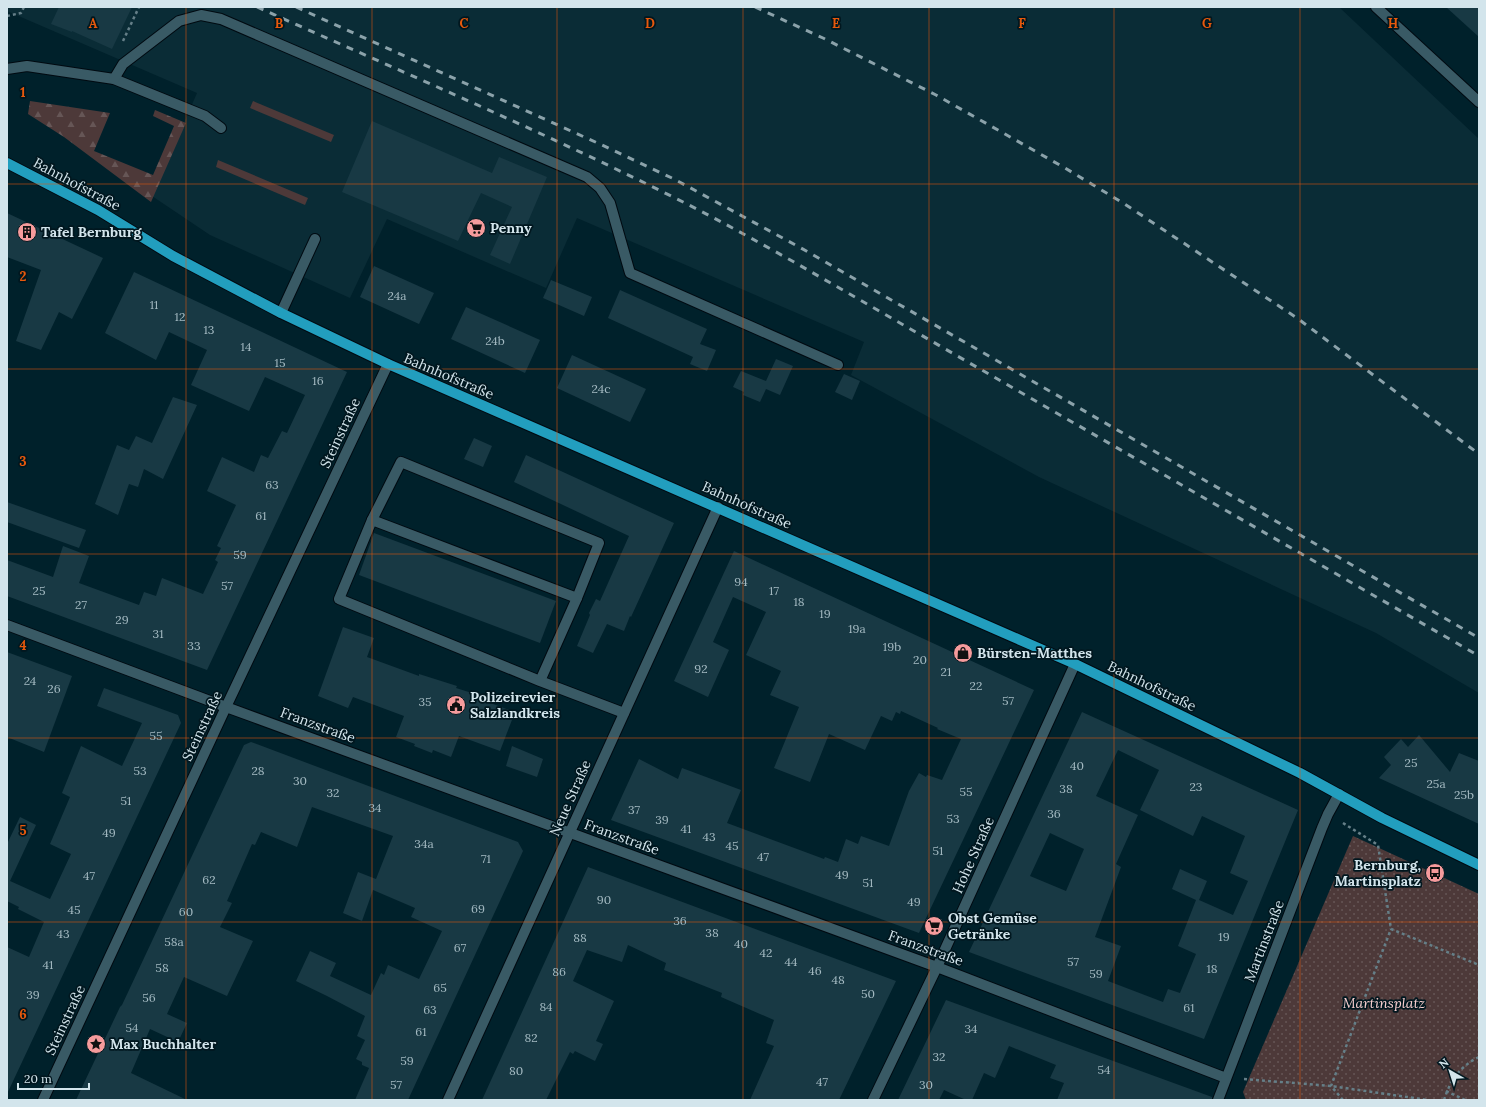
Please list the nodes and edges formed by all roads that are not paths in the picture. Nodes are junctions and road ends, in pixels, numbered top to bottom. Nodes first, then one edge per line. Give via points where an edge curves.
1 (1376, 7) edge
2 (7, 69) edge
3 (114, 79) junction
4 (1479, 102) edge
5 (221, 128) dead end
6 (7, 163) edge
7 (315, 239) dead end
8 (281, 313) junction
9 (388, 364) junction
10 (838, 365) dead end
11 (718, 507) junction
12 (372, 520) junction
13 (577, 598) junction
14 (7, 625) edge
15 (1075, 664) junction
16 (540, 681) junction
17 (226, 707) junction
18 (624, 713) junction
19 (1339, 794) junction
20 (570, 832) junction
21 (1479, 865) edge
22 (937, 967) junction
23 (1226, 1078) junction
24 (43, 1100) edge
25 (448, 1100) edge
26 (873, 1100) edge
27 (1218, 1100) edge

1 - 4 street
2 - 3 street via 27,66
3 - 5 street via 205,116
3 - 10 street via 123,64 179,21 201,15 221,19 587,177 600,188 610,203 630,273
6 - 8 main road, Bahnhofstraße via 98,210 173,256
7 - 8 street
8 - 9 main road, Bahnhofstraße
9 - 11 main road, Bahnhofstraße
9 - 17 street, Steinstraße
11 - 15 main road, Bahnhofstraße
11 - 18 street, Neue Straße
12 - 13 street
12 - 13 street via 401,462 599,543
12 - 16 street via 339,599
13 - 16 street
14 - 17 street, Franzstraße
15 - 19 main road, Bahnhofstraße
15 - 22 street, Hohe Straße
16 - 18 street
17 - 20 street, Franzstraße
17 - 24 street, Steinstraße
18 - 20 street, Neue Straße
19 - 21 main road, Bahnhofstraße
19 - 23 street, Martinstraße via 1328,814
20 - 22 street, Franzstraße
20 - 25 street, Neue Straße
22 - 23 street, Franzstraße
22 - 26 street, Hohe Straße
23 - 27 street, Martinstraße

